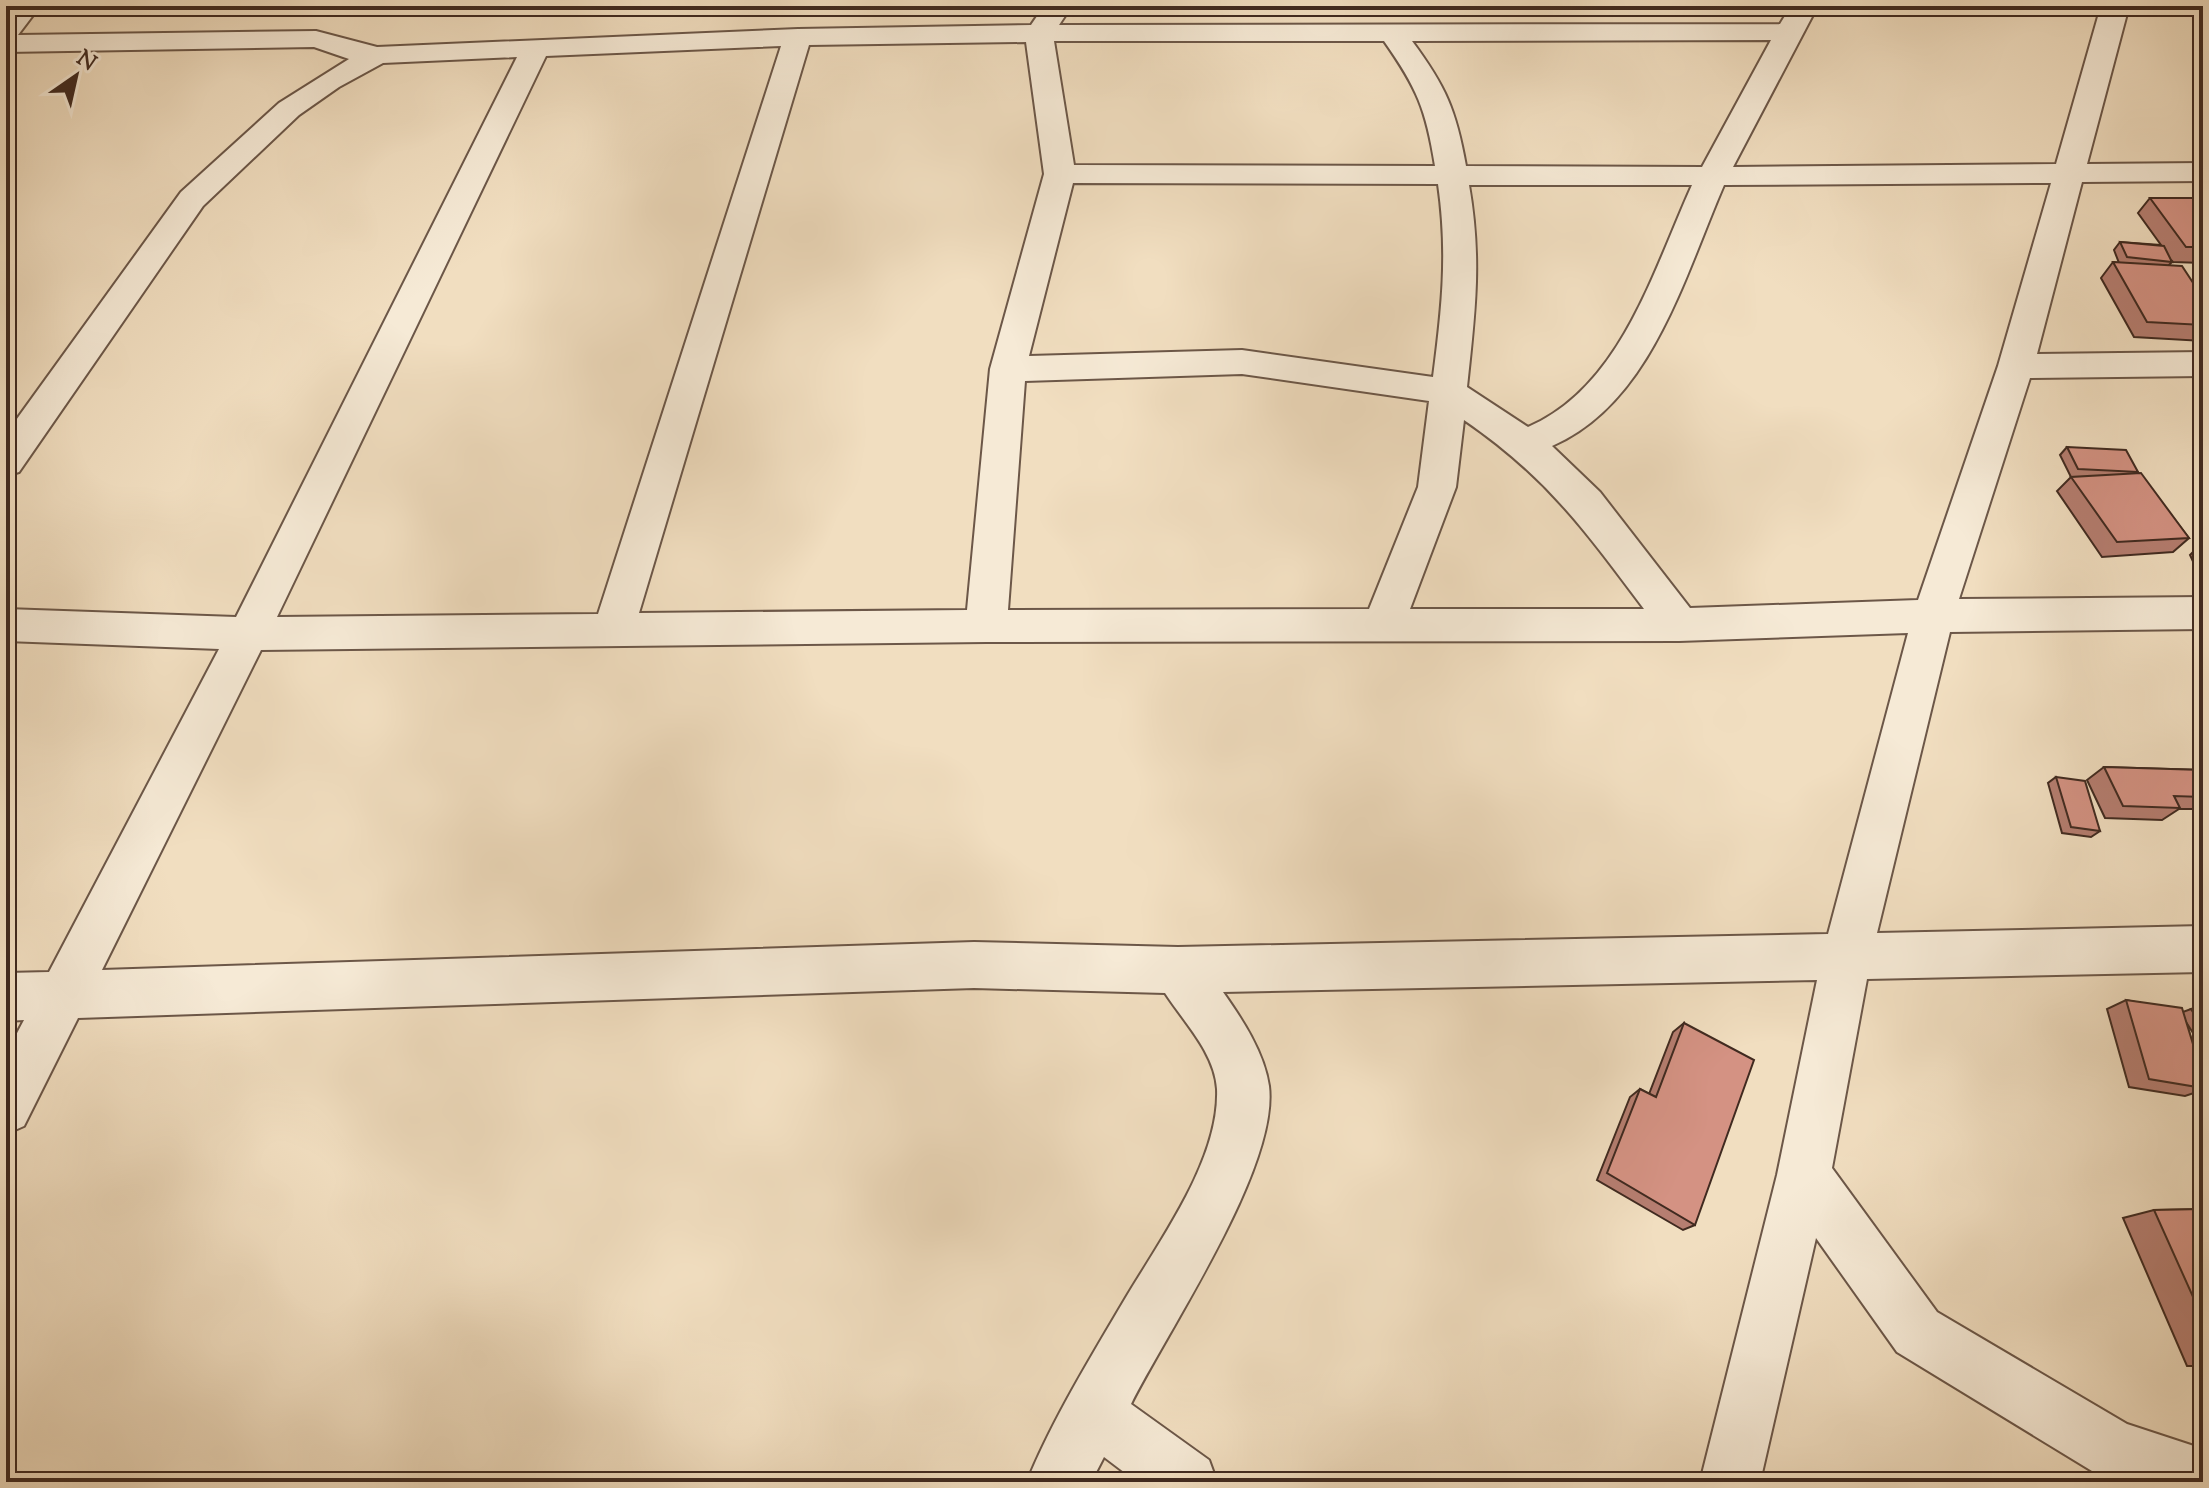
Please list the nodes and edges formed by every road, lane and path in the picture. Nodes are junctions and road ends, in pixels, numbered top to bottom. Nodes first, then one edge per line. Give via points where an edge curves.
1 (26, 6) edge
2 (2115, 6) edge
3 (1797, 19) edge
4 (1048, 20) edge
5 (6, 32) edge
6 (1393, 34) junction
7 (798, 37) junction
8 (6, 44) edge
9 (535, 49) junction
10 (377, 55) junction
11 (2070, 172) junction
12 (2203, 172) edge
13 (1060, 174) junction
14 (1453, 176) junction
15 (1712, 176) junction
16 (2203, 364) edge
17 (2016, 366) junction
18 (1008, 369) junction
19 (1447, 391) junction
20 (1525, 443) junction
21 (6, 462) edge
22 (2203, 613) edge
23 (1933, 616) junction
24 (6, 625) edge
25 (1383, 625) junction
26 (1679, 625) junction
27 (986, 626) junction
28 (613, 630) junction
29 (248, 634) junction
30 (2203, 949) edge
31 (1847, 955) junction
32 (1178, 970) junction
33 (6, 997) edge
34 (61, 998) junction
35 (6, 1108) edge
36 (1804, 1175) junction
37 (1096, 1414) junction
38 (2203, 1479) edge
39 (1057, 1482) edge
40 (1187, 1482) edge
41 (1730, 1482) edge

1 - 5 street
2 - 11 street
3 - 6 street
3 - 15 street
4 - 6 street
4 - 7 street
4 - 13 street
6 - 14 street via 1425,78 1442,115
7 - 9 street
7 - 28 street
8 - 10 street via 316,39
9 - 10 street
9 - 29 street
10 - 21 street via 289,109 192,199
11 - 12 street
11 - 15 street
11 - 17 street
13 - 14 street
13 - 18 street
14 - 15 street
14 - 19 street via 1462,282
15 - 20 street via 1637,344 1594,402 1567,425
16 - 17 street
17 - 23 street
18 - 19 street via 1242,362
18 - 27 street
19 - 20 street
19 - 25 street via 1437,487
20 - 26 street via 1586,502
22 - 23 street
23 - 26 street
23 - 31 street
24 - 29 street
25 - 26 street
25 - 27 street
27 - 28 street
28 - 29 street
29 - 34 street
30 - 31 street
31 - 32 street
31 - 36 street
32 - 34 street via 974,965
32 - 37 street via 1237,1066 1244,1099 1231,1153 1202,1218
33 - 34 street
34 - 35 street
36 - 38 street via 1917,1332 2113,1450
36 - 41 street
37 - 39 street
37 - 40 street

